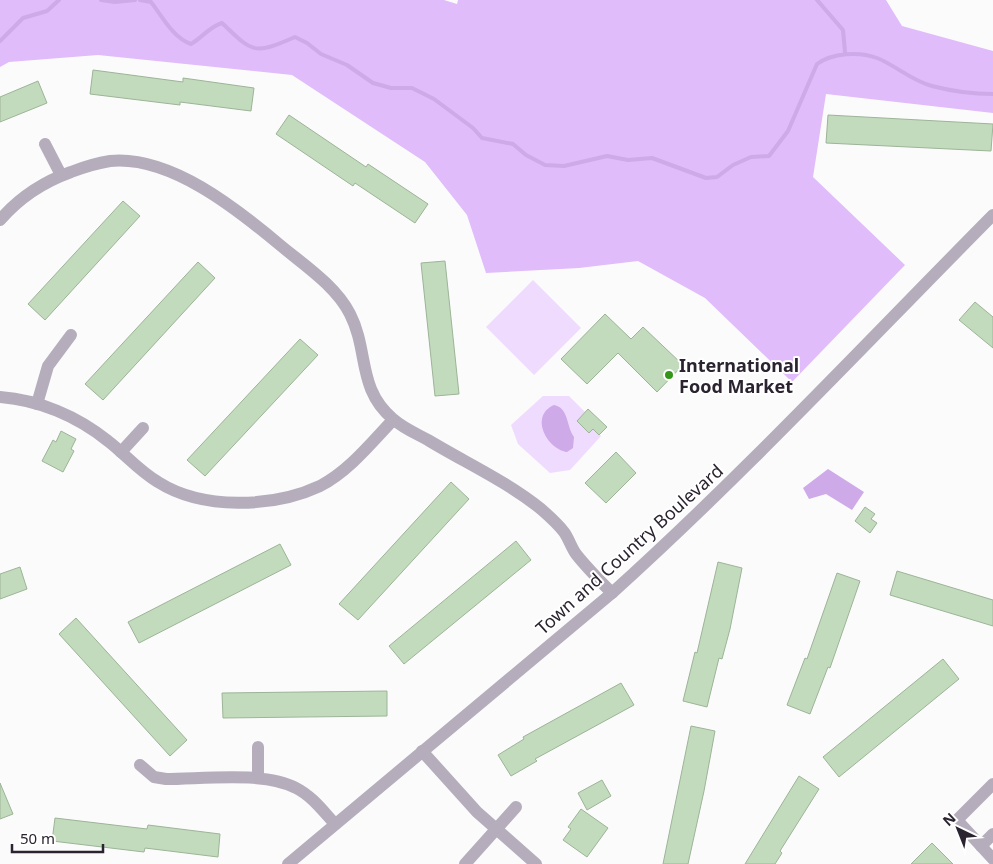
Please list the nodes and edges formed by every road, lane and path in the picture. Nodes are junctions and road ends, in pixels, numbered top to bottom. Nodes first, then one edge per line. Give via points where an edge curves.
1 (45, 144) dead end
2 (62, 175) junction
3 (993, 215) edge
4 (0, 220) edge
5 (71, 335) dead end
6 (0, 397) edge
7 (37, 404) junction
8 (393, 420) junction
9 (143, 428) dead end
10 (121, 452) junction
11 (612, 593) junction
12 (258, 747) dead end
13 (422, 751) junction
14 (140, 765) dead end
15 (258, 778) junction
16 (993, 784) edge
17 (516, 807) dead end
18 (335, 824) junction
19 (495, 829) junction
20 (993, 834) edge
21 (981, 846) junction
22 (993, 859) edge
23 (288, 864) edge
24 (466, 864) edge
25 (536, 864) edge

1 - 2 street
2 - 4 street via 14,204
2 - 8 street via 111,161 157,166 220,200 257,226 340,299 357,333 369,387
3 - 11 street, Town and Country Boulevard via 718,494
5 - 7 street via 48,366
6 - 7 street
7 - 10 street via 86,425
8 - 10 street via 349,465 321,485 295,495 268,500 209,500 184,494 159,483
8 - 11 street via 506,484 542,510 565,533 574,552
9 - 10 street
11 - 13 street, Town and Country Boulevard
12 - 15 street
13 - 18 street, Town and Country Boulevard
13 - 19 street
14 - 15 street via 154,777 166,779
15 - 18 street via 282,782 307,795
16 - 21 street via 957,820
17 - 19 street
18 - 23 street, Town and Country Boulevard
19 - 24 street
19 - 25 street
20 - 21 street
21 - 22 street

